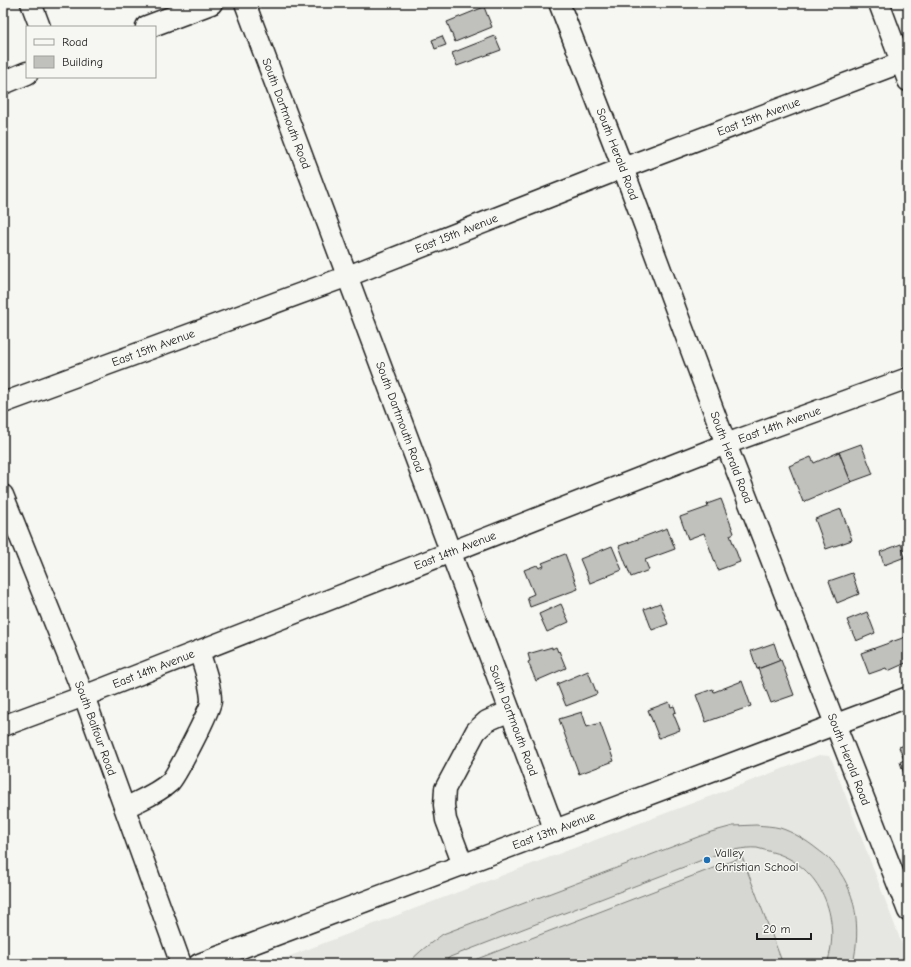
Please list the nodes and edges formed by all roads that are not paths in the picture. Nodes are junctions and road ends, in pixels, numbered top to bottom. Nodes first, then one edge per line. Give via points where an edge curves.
1 (31, 3) edge
2 (211, 3) edge
3 (245, 3) edge
4 (559, 3) edge
5 (879, 3) edge
6 (40, 26) edge
7 (150, 26) edge
8 (906, 68) edge
9 (26, 73) edge
10 (3, 83) edge
11 (623, 168) junction
12 (348, 276) junction
13 (908, 378) edge
14 (3, 403) edge
15 (726, 444) junction
16 (3, 495) edge
17 (450, 552) junction
18 (199, 651) junction
19 (84, 696) junction
20 (908, 697) edge
21 (510, 711) junction
22 (835, 725) junction
23 (3, 726) edge
24 (125, 808) junction
25 (555, 831) junction
26 (463, 865) junction
27 (908, 910) edge
28 (182, 964) edge
29 (199, 964) edge

1 - 6 street
2 - 7 main road
3 - 12 street, South Dartmouth Road
4 - 11 street, South Herald Road
5 - 8 street
8 - 11 street, East 15th Avenue
9 - 10 main road
11 - 12 street, East 15th Avenue
11 - 15 street, South Herald Road
12 - 14 street, East 15th Avenue
12 - 17 street, South Dartmouth Road
13 - 15 street, East 14th Avenue
15 - 17 street, East 14th Avenue
15 - 22 street, South Herald Road
16 - 19 street, South Balfour Road
17 - 18 street, East 14th Avenue
17 - 21 street, South Dartmouth Road
18 - 19 street, East 14th Avenue
18 - 24 street via 210,690 211,703 206,717 171,781 159,791
19 - 23 street, East 14th Avenue
19 - 24 street, South Balfour Road
20 - 22 street, East 13th Avenue
21 - 25 street, South Dartmouth Road
21 - 26 street via 487,721 476,731 445,789 446,820
22 - 25 street, East 13th Avenue
22 - 27 street, South Herald Road
24 - 28 street, South Balfour Road
25 - 26 street, East 13th Avenue
26 - 29 street, East 13th Avenue

